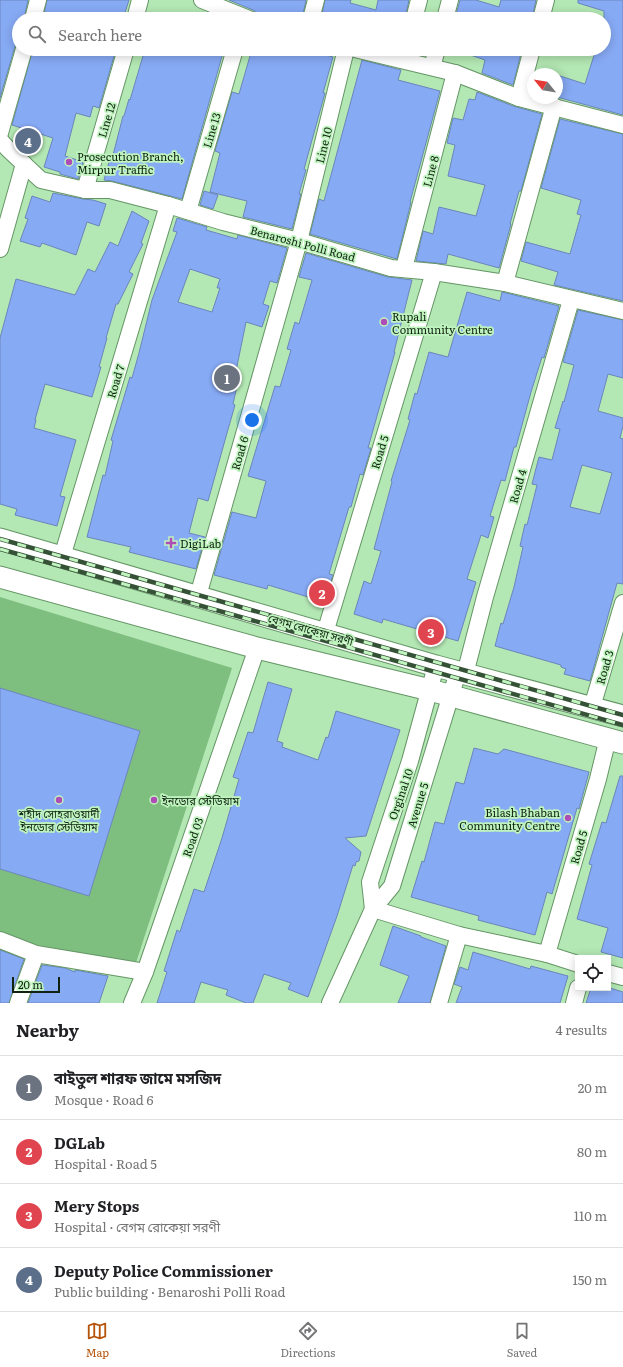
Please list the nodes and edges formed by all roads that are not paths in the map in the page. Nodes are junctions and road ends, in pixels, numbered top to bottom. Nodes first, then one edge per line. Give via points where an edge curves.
1 (38, 0) edge
2 (140, 0) edge
3 (206, 0) edge
4 (316, 0) edge
5 (419, 0) edge
6 (450, 0) edge
7 (546, 0) edge
8 (35, 12) edge
9 (137, 12) edge
10 (232, 12) edge
11 (313, 12) edge
12 (416, 12) edge
13 (447, 12) edge
14 (543, 12) edge
15 (22, 56) edge
16 (124, 56) edge
17 (233, 56) edge
18 (344, 56) edge
19 (408, 56) edge
20 (434, 56) edge
21 (530, 56) edge
22 (432, 67) junction
23 (455, 73) junction
24 (519, 98) junction
25 (554, 106) junction
26 (622, 121) edge
27 (0, 133) edge
28 (0, 140) edge
29 (24, 164) junction
30 (85, 190) junction
31 (168, 205) junction
32 (188, 211) junction
33 (299, 241) junction
34 (0, 249) edge
35 (404, 268) junction
36 (434, 272) junction
37 (505, 283) junction
38 (571, 300) junction
39 (623, 311) edge
40 (0, 539) edge
41 (62, 557) junction
42 (0, 577) edge
43 (198, 596) junction
44 (623, 603) edge
45 (325, 633) junction
46 (257, 648) junction
47 (436, 666) junction
48 (462, 673) junction
49 (451, 696) junction
50 (428, 698) junction
51 (592, 707) junction
52 (623, 716) edge
53 (615, 741) edge
54 (373, 909) junction
55 (459, 935) junction
56 (0, 940) edge
57 (36, 954) junction
58 (547, 954) junction
59 (575, 963) edge
60 (145, 972) junction
61 (611, 974) edge
62 (623, 977) edge
63 (577, 991) edge
64 (18, 1003) edge
65 (132, 1003) edge
66 (330, 1003) edge
67 (439, 1003) edge
68 (574, 1003) edge

1 - 8 street
2 - 9 street
3 - 10 street
4 - 11 street
5 - 12 street
6 - 13 street
7 - 14 street
15 - 27 street
16 - 30 street, Line 12
17 - 32 street, Line 13
18 - 33 street, Line 10
19 - 22 street
20 - 22 street
21 - 24 street
22 - 23 street
23 - 24 street
23 - 35 street, Line 8
24 - 25 street
25 - 26 street
25 - 37 street
28 - 29 street, Benaroshi Polli Road
29 - 30 street, Benaroshi Polli Road via 41,180
29 - 34 street
30 - 31 street, Benaroshi Polli Road via 110,190
31 - 32 street, Benaroshi Polli Road
31 - 41 street, Road 7
32 - 33 street, Benaroshi Polli Road
33 - 35 street, Benaroshi Polli Road via 391,268
33 - 43 street, Road 6
35 - 36 street, Benaroshi Polli Road
36 - 37 street, Benaroshi Polli Road
36 - 45 street, Road 5
37 - 38 street, Benaroshi Polli Road
38 - 39 street, Benaroshi Polli Road
38 - 48 street, Road 4
40 - 41 main road, বেগম রোকেয়া সরণী
41 - 43 main road, বেগম রোকেয়া সরণী
42 - 46 main road
43 - 45 main road, বেগম রোকেয়া সরণী
44 - 51 street, Road 3
45 - 47 main road, বেগম রোকেয়া সরণী
46 - 50 main road
46 - 60 street, Road 03
47 - 48 main road, বেগম রোকেয়া সরণী
47 - 50 street, Orginal 10
48 - 49 street, Road 4
48 - 51 main road, বেগম রোকেয়া সরণী
49 - 50 main road
49 - 53 main road
49 - 54 street, Avenue 5 via 392,886
50 - 54 street, Orginal 10 via 410,762 370,882
51 - 52 main road, বেগম রোকেয়া সরণী
53 - 58 street, Road 5 via 598,779
54 - 55 street
54 - 66 street, Avenue 5
55 - 58 street
55 - 67 street
56 - 57 street
57 - 60 street
57 - 64 street
58 - 59 street
60 - 65 street, Road 03
61 - 62 street
63 - 68 street

